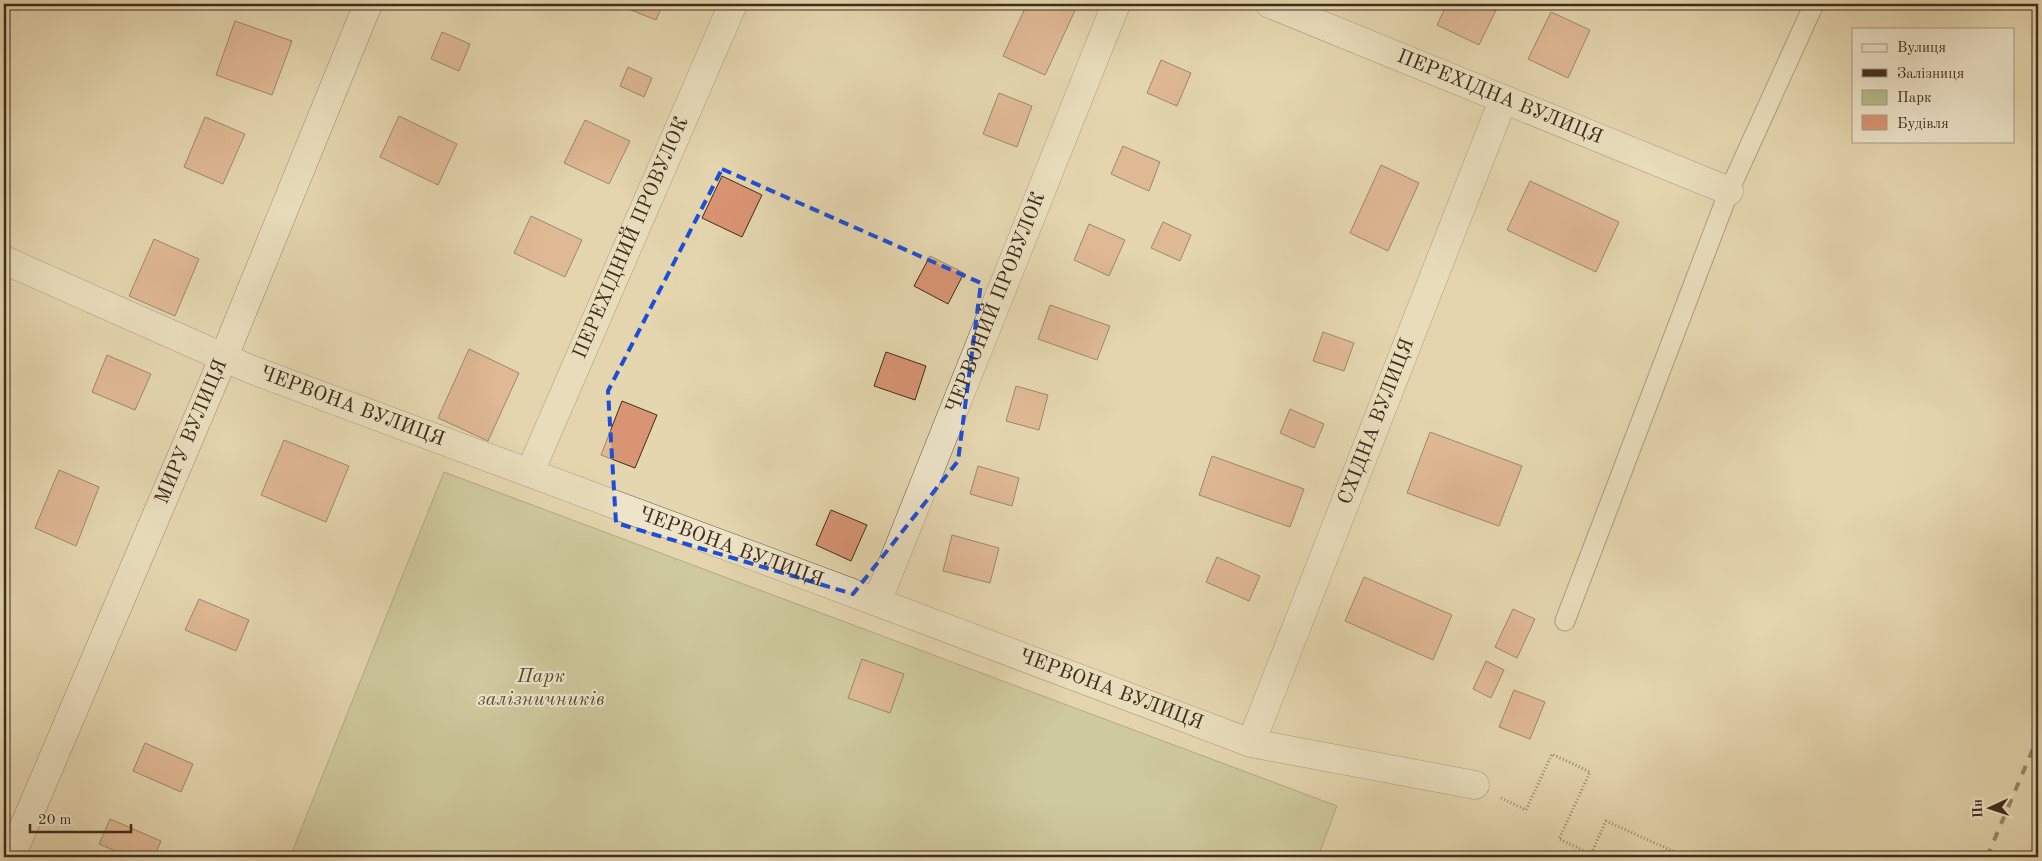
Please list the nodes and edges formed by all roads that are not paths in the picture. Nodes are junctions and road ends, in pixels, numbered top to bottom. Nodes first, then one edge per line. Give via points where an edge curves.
1 (368, 4) edge
2 (733, 4) edge
3 (1116, 4) edge
4 (1270, 4) edge
5 (1814, 4) edge
6 (1503, 100) junction
7 (1729, 191) junction
8 (4, 260) edge
9 (224, 359) junction
10 (530, 472) junction
11 (877, 602) junction
12 (1564, 621) dead end
13 (1251, 743) junction
14 (1475, 785) road end
15 (11, 857) edge

1 - 9 street, МИРУ ВУЛИЦЯ
2 - 10 street, ПЕРЕХІДНИЙ ПРОВУЛОК
3 - 11 street, ЧЕРВОНИЙ ПРОВУЛОК
4 - 6 street, ПЕРЕХІДНА ВУЛИЦЯ
5 - 7 lane
6 - 7 street, ПЕРЕХІДНА ВУЛИЦЯ
6 - 13 street, СХІДНА ВУЛИЦЯ
7 - 12 lane
8 - 9 street, ЧЕРВОНА ВУЛИЦЯ
9 - 10 street, ЧЕРВОНА ВУЛИЦЯ
9 - 15 street, МИРУ ВУЛИЦЯ
10 - 11 street, ЧЕРВОНА ВУЛИЦЯ
11 - 13 street, ЧЕРВОНА ВУЛИЦЯ
13 - 14 street, ЧЕРВОНА ВУЛИЦЯ

